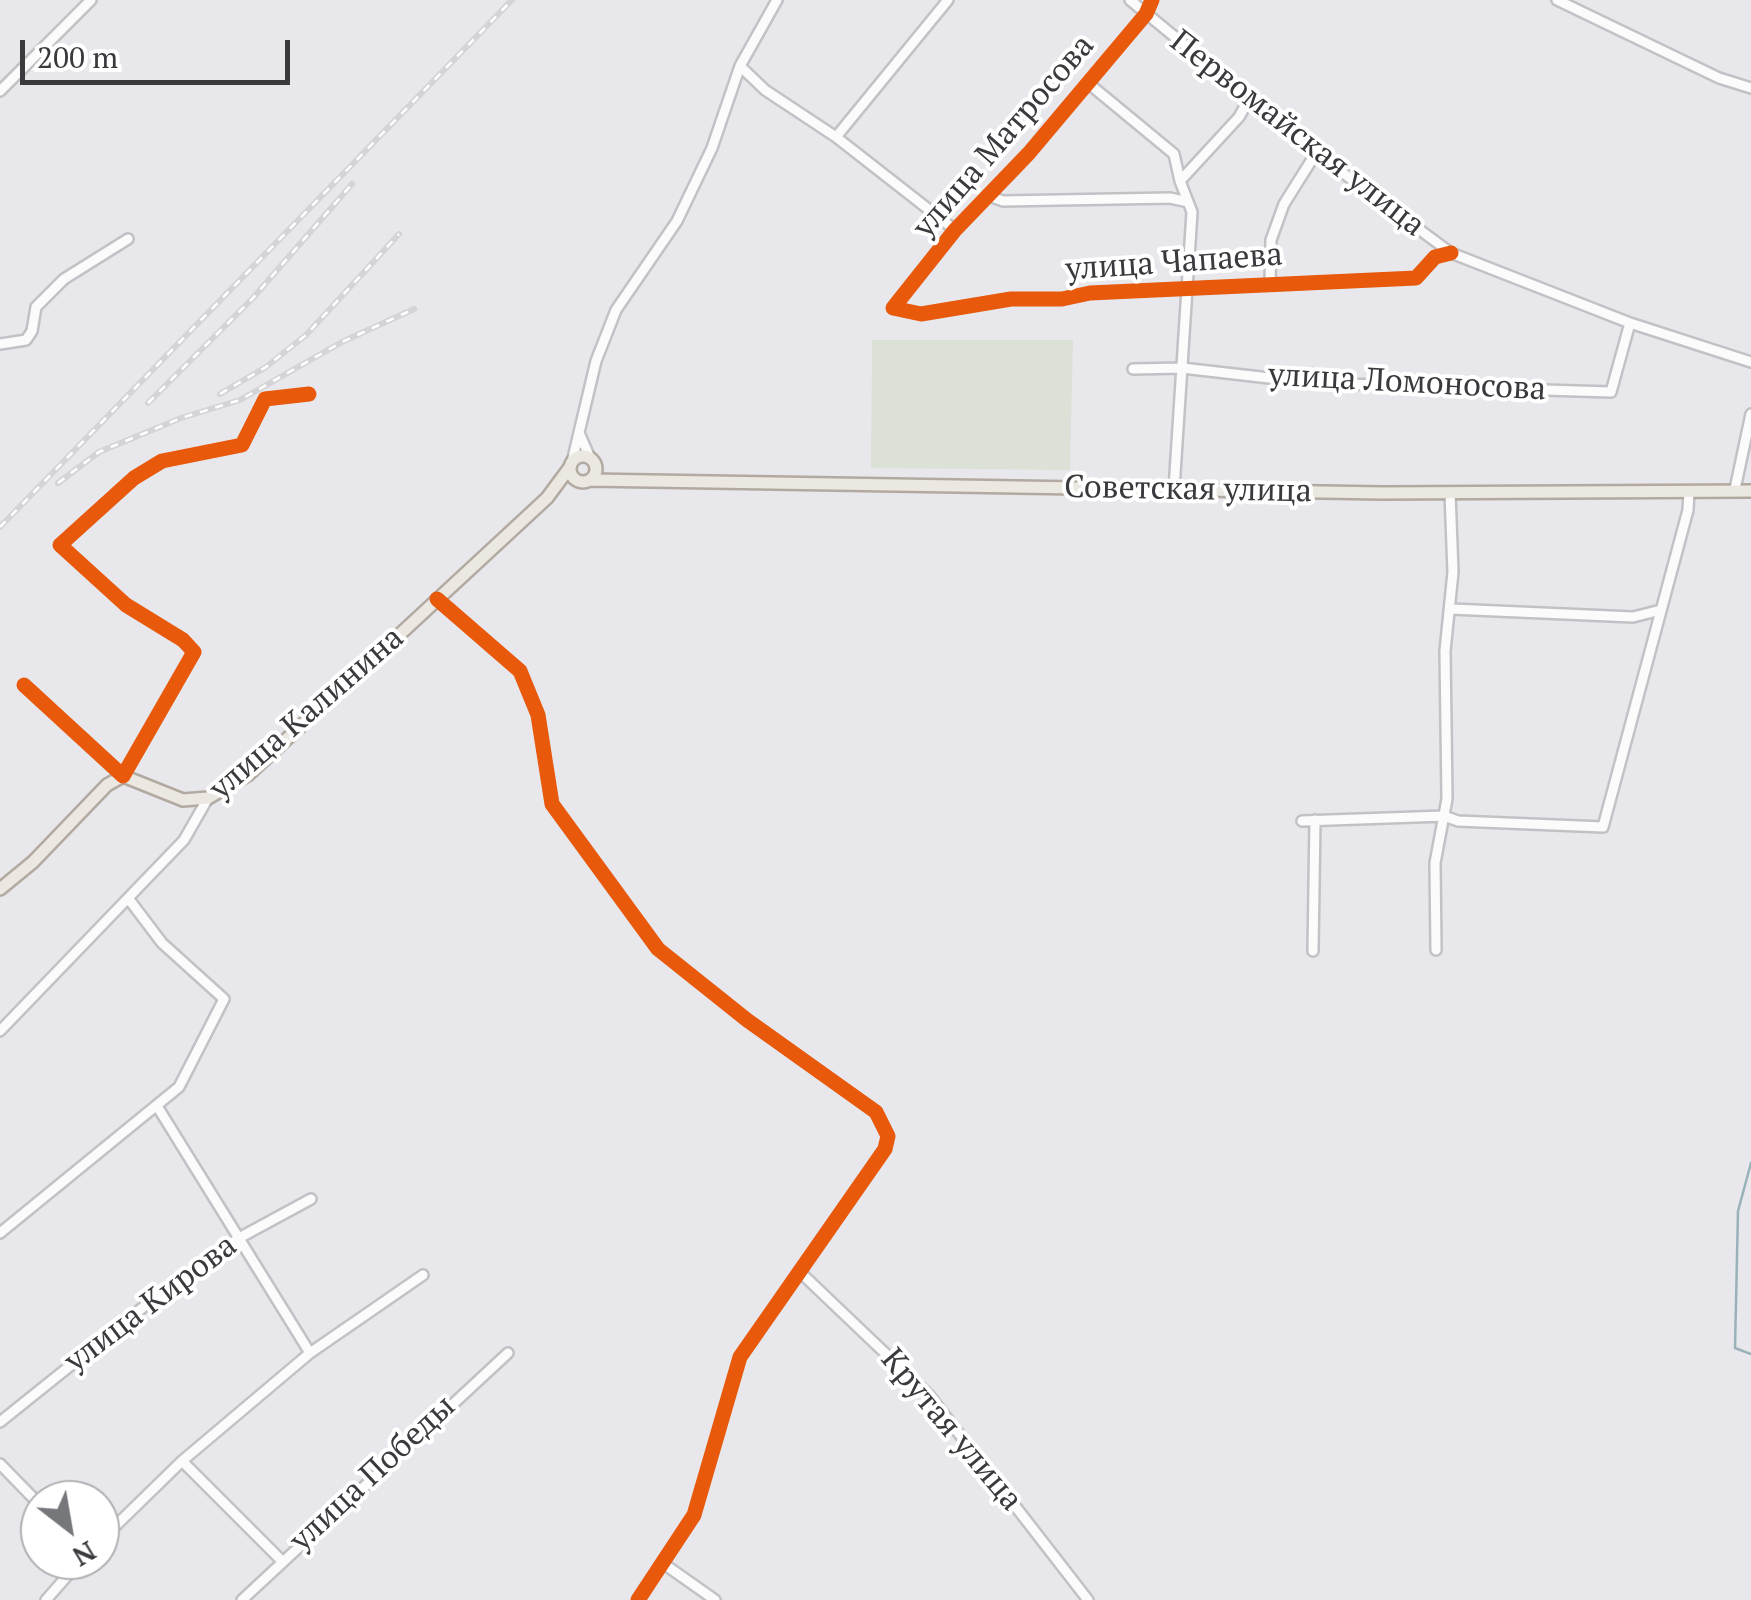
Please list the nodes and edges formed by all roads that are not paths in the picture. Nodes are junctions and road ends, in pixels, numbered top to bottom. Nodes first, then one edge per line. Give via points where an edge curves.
1 (91, 0) edge
2 (777, 0) edge
3 (948, 0) edge
4 (1130, 0) edge
5 (1152, 0) edge
6 (1557, 0) edge
7 (1146, 14) junction
8 (740, 66) junction
9 (1088, 82) junction
10 (1751, 88) edge
11 (0, 92) edge
12 (1249, 99) junction
13 (836, 137) junction
14 (1316, 153) junction
15 (1180, 181) junction
16 (989, 196) junction
17 (1188, 202) junction
18 (954, 230) junction
19 (128, 238) dead end
20 (1451, 252) junction
21 (1270, 283) junction
22 (1189, 288) junction
23 (893, 308) joint
24 (1630, 323) junction
25 (0, 344) edge
26 (1751, 362) edge
27 (1182, 368) junction
28 (1133, 369) dead end
29 (310, 394) dead end
30 (1751, 414) edge
31 (579, 432) junction
32 (593, 463) junction
33 (571, 464) junction
34 (585, 482) junction
35 (625, 482) junction
36 (1174, 490) junction
37 (1688, 490) junction
38 (1734, 490) junction
39 (1751, 491) edge
40 (1450, 493) junction
41 (547, 498) junction
42 (437, 598) junction
43 (1451, 609) junction
44 (1661, 610) junction
45 (24, 685) dead end
46 (123, 776) junction
47 (208, 798) junction
48 (1444, 816) junction
49 (1302, 820) dead end
50 (1315, 820) junction
51 (0, 889) edge
52 (128, 898) junction
53 (1436, 950) dead end
54 (1313, 951) dead end
55 (0, 1031) edge
56 (157, 1106) junction
57 (311, 1199) dead end
58 (0, 1233) edge
59 (239, 1238) junction
60 (800, 1272) junction
61 (423, 1275) dead end
62 (310, 1352) junction
63 (508, 1353) dead end
64 (0, 1422) edge
65 (182, 1461) junction
66 (0, 1464) edge
67 (20, 1484) edge
68 (120, 1521) edge
69 (281, 1560) junction
70 (664, 1564) junction
71 (64, 1580) edge
72 (46, 1600) edge
73 (242, 1600) edge
74 (638, 1600) edge
75 (715, 1600) edge
76 (1088, 1600) edge

1 - 11 street
2 - 8 street
3 - 13 street
4 - 7 street, Первомайская улица
5 - 7 street, улица Матросова
6 - 10 street
7 - 9 street, улица Матросова
7 - 12 street, Первомайская улица
8 - 13 street
8 - 31 street via 677,221 616,310
9 - 15 street via 1174,154
9 - 16 street, улица Матросова
12 - 14 street, Первомайская улица
12 - 15 street
13 - 18 street
14 - 20 street, Первомайская улица
14 - 21 street via 1271,240
15 - 17 street
16 - 17 street
16 - 18 street, улица Матросова
17 - 22 street
18 - 23 street, улица Матросова
19 - 25 street via 64,278 36,307 26,340
20 - 21 street, улица Чапаева via 1428,262 1416,278
20 - 24 street, Первомайская улица
21 - 22 street, улица Чапаева
22 - 23 street, улица Чапаева via 1011,299 921,314
22 - 27 street
24 - 26 street, Первомайская улица
24 - 27 street, улица Ломоносова via 1612,392 1313,383
27 - 28 street, улица Ломоносова
27 - 36 street
29 - 46 street via 265,399 242,445 162,461 60,545 126,605 194,652
30 - 38 street
31 - 32 street
31 - 33 street
32 - 33 main road via 580,456
32 - 34 main road
32 - 35 main road, Советская улица
33 - 34 main road via 572,477
33 - 41 main road
34 - 35 main road, Советская улица
34 - 41 main road
35 - 36 main road, Советская улица
36 - 40 main road, Советская улица
37 - 38 main road, Советская улица
37 - 40 main road, Советская улица
37 - 44 street
38 - 39 main road, Советская улица
40 - 43 street
41 - 42 main road, улица Калинина
42 - 47 main road, улица Калинина via 249,774
42 - 60 street via 520,671 538,715 552,804 658,950 884,1122 884,1149
43 - 44 street via 1633,616
43 - 48 street
44 - 48 street via 1603,827
45 - 46 street
46 - 47 main road via 167,796
46 - 51 main road
47 - 52 street, улица Калинина via 184,840
48 - 50 street
48 - 53 street via 1435,863
49 - 50 street
50 - 54 street
52 - 55 street, улица Калинина
52 - 56 street via 162,943 224,998 191,1068
56 - 58 street
56 - 59 street
57 - 59 street, улица Кирова
59 - 62 street
59 - 64 street, улица Кирова via 160,1292
60 - 70 street via 740,1357 694,1515
60 - 76 street, Крутая улица via 928,1395
61 - 62 street
62 - 65 street
63 - 69 street, улица Победы
65 - 68 street
65 - 69 street
66 - 67 street
69 - 73 street, улица Победы
70 - 74 street
70 - 75 street
71 - 72 street

